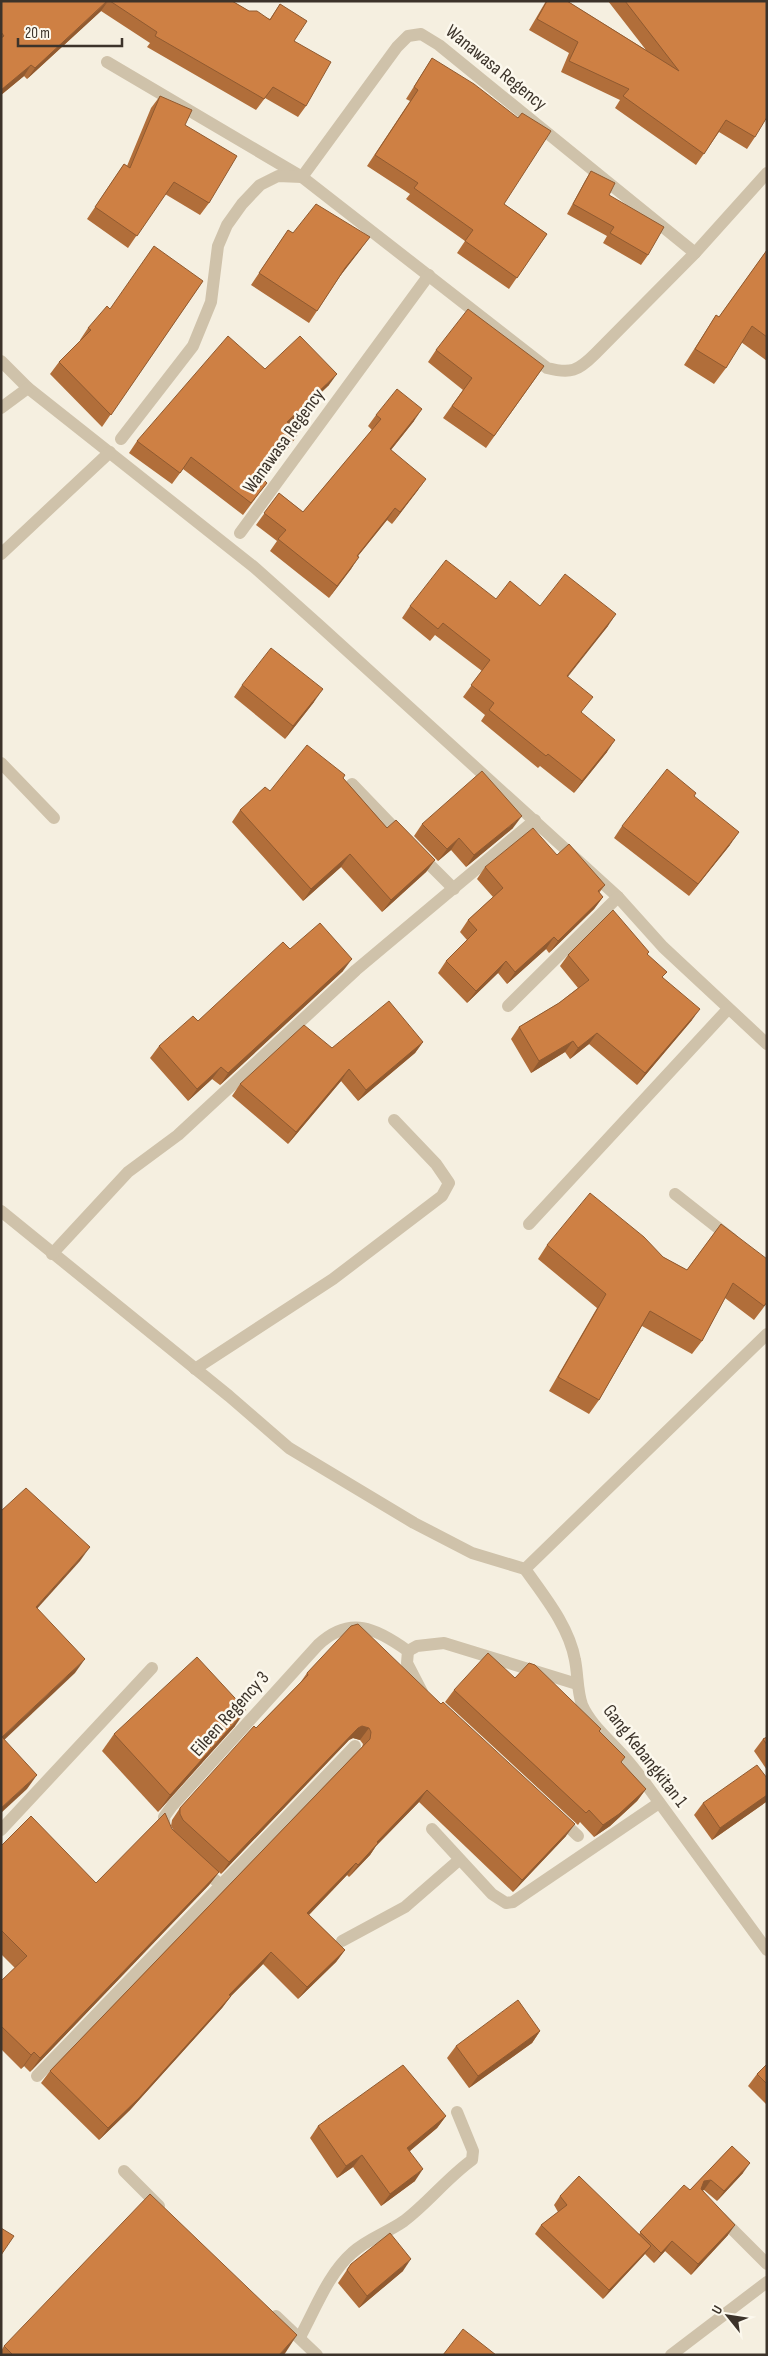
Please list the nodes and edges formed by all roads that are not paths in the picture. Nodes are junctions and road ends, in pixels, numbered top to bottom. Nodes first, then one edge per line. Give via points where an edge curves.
1 (108, 62) dead end
2 (767, 172) edge
3 (302, 177) junction
4 (695, 252) junction
5 (428, 275) junction
6 (1, 361) edge
7 (28, 388) junction
8 (1, 408) edge
9 (121, 439) dead end
10 (110, 452) junction
11 (240, 533) dead end
12 (1, 554) edge
13 (1, 763) edge
14 (352, 784) dead end
15 (54, 818) dead end
16 (535, 820) junction
17 (454, 889) junction
18 (618, 897) junction
19 (508, 1006) dead end
20 (728, 1009) junction
21 (767, 1044) edge
22 (394, 1120) dead end
23 (675, 1194) dead end
24 (1, 1211) edge
25 (528, 1224) dead end
26 (744, 1248) edge
27 (52, 1254) junction
28 (767, 1334) edge
29 (195, 1369) junction
30 (526, 1569) junction
31 (408, 1651) junction
32 (152, 1668) dead end
33 (577, 1684) junction
34 (430, 1698) edge
35 (355, 1746) edge
36 (658, 1803) junction
37 (550, 1810) edge
38 (432, 1829) dead end
39 (1, 1830) edge
40 (578, 1836) dead end
41 (174, 1844) edge
42 (459, 1860) junction
43 (194, 1862) edge
44 (221, 1885) junction
45 (342, 1941) dead end
46 (767, 1950) edge
47 (37, 2076) edge
48 (457, 2112) dead end
49 (124, 2170) dead end
50 (714, 2211) edge
51 (171, 2218) edge
52 (767, 2264) edge
53 (767, 2282) edge
54 (263, 2304) edge
55 (300, 2337) junction
56 (317, 2355) edge
57 (671, 2355) edge

1 - 3 street
2 - 4 street
3 - 4 street, Wanawasa Regency via 397,47 408,36 421,34 439,45
3 - 5 street
3 - 9 street via 278,176 260,185 227,225 218,246 211,302 193,346
4 - 5 street via 582,367 565,372 548,368
5 - 11 street, Wanawasa Regency
6 - 7 street
7 - 8 street
7 - 10 street
10 - 12 street
10 - 16 street via 254,567
13 - 15 street
14 - 17 street
16 - 17 street
16 - 18 street
17 - 27 street via 356,970 178,1135 128,1172
18 - 19 street
18 - 20 street
20 - 21 street
20 - 25 street
22 - 29 street via 436,1164 449,1183 442,1196 333,1279
23 - 26 street
24 - 27 street
27 - 29 street
28 - 30 street
29 - 30 street via 289,1448 414,1523 472,1553
30 - 33 street, Gang Kebangkitan 1 via 568,1637 575,1659
31 - 33 street via 417,1646 444,1643
31 - 34 street via 411,1674 422,1692
31 - 41 street, Eileen Regency 3 via 392,1640 358,1627 341,1628 326,1637 172,1806 164,1817 163,1828
32 - 39 street
33 - 36 street, Gang Kebangkitan 1 via 583,1706 598,1730 619,1750
35 - 44 street
36 - 42 street via 513,1902 499,1900
36 - 46 street, Gang Kebangkitan 1
37 - 40 street
38 - 42 street
42 - 45 street via 405,1907
43 - 44 street
44 - 47 street
48 - 55 street via 473,2151 472,2160 446,2180 403,2222 351,2253 334,2276
49 - 51 street
50 - 52 street
53 - 57 street
54 - 55 street
55 - 56 street

